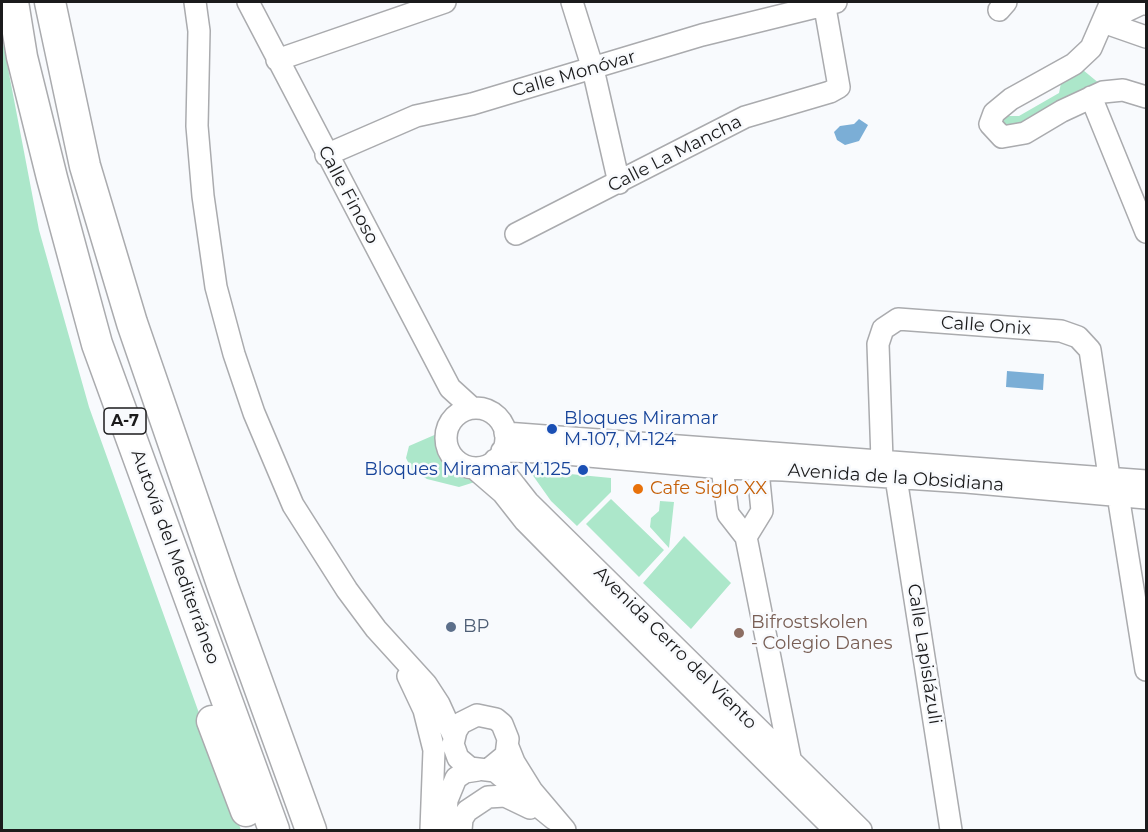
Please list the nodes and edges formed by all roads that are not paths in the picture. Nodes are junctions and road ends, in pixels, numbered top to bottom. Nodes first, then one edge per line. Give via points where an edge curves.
1 (13, 2) edge
2 (50, 2) edge
3 (195, 2) edge
4 (248, 2) edge
5 (445, 2) edge
6 (572, 2) edge
7 (828, 2) edge
8 (1111, 2) edge
9 (1146, 4) edge
10 (1103, 22) junction
11 (1146, 37) edge
12 (277, 60) junction
13 (593, 69) junction
14 (1146, 97) edge
15 (1092, 98) junction
16 (326, 155) junction
17 (619, 183) junction
18 (1146, 232) edge
19 (516, 234) dead end
20 (97, 344) junction
21 (450, 388) junction
22 (472, 408) junction
23 (451, 421) junction
24 (501, 448) junction
25 (882, 460) junction
26 (474, 468) junction
27 (722, 468) junction
28 (758, 471) junction
29 (896, 477) junction
30 (1146, 481) edge
31 (1113, 485) junction
32 (1146, 498) edge
33 (746, 537) junction
34 (223, 587) junction
35 (395, 652) junction
36 (1146, 670) edge
37 (426, 684) junction
38 (777, 695) junction
39 (477, 715) junction
40 (745, 716) junction
41 (454, 741) junction
42 (508, 747) junction
43 (791, 763) junction
44 (483, 769) junction
45 (432, 806) junction
46 (559, 827) edge
47 (953, 830) edge
48 (253, 831) edge
49 (274, 831) edge
50 (311, 831) edge
51 (329, 831) edge
52 (431, 831) edge
53 (445, 831) edge
54 (460, 831) edge
55 (835, 831) edge
56 (861, 831) edge

1 - 20 highway, Autovía del Mediterráneo / A-7 via 22,57
2 - 34 highway, Autovía del Mediterráneo / A-7 via 84,166 132,323
3 - 35 street via 199,31 197,126 203,196 216,287 234,354 292,505 346,590
4 - 12 street, Calle Finoso
5 - 12 street
6 - 13 street
7 - 13 street, Calle Monóvar
7 - 17 street, Calle La Mancha via 839,87 745,117
8 - 10 street
9 - 10 street
10 - 11 street
10 - 15 street via 1091,48 1074,64 1011,99 994,113 990,124 1002,136 1025,133
12 - 16 street, Calle Finoso
13 - 16 street, Calle Monóvar via 416,116
13 - 17 street
14 - 15 street via 1123,90 1103,92
15 - 18 street
16 - 21 street, Calle Finoso
17 - 19 street, Calle La Mancha
20 - 48 highway via 131,490
20 - 49 highway, Autovía del Mediterráneo / A-7
21 - 22 street, Calle Finoso
21 - 23 street, Calle Finoso
22 - 23 street via 463,410
22 - 24 street via 490,411 502,424
23 - 26 street via 447,447 457,461
24 - 25 street, Avenida de la Obsidiana
24 - 26 street
24 - 27 street, Avenida de la Obsidiana
24 - 40 street, Avenida Cerro del Viento via 528,502
25 - 31 street, Avenida de la Obsidiana
25 - 31 street, Calle Onix via 878,344 883,329 898,319 1061,331 1078,338 1090,350
26 - 55 street, Avenida Cerro del Viento
27 - 28 street, Avenida de la Obsidiana
27 - 33 street via 728,514
28 - 29 street, Avenida de la Obsidiana
28 - 33 street via 762,512
29 - 31 street, Avenida de la Obsidiana
29 - 47 street, Calle Lapislázuli
30 - 31 street, Avenida de la Obsidiana
31 - 32 street, Avenida de la Obsidiana
31 - 36 street, Calle Onix
33 - 38 street
34 - 50 highway, Autovía del Mediterráneo / A-7
34 - 51 highway via 272,680
35 - 37 street
35 - 45 street via 415,689 432,739
37 - 39 street
37 - 41 street
38 - 40 street via 768,714 760,718
38 - 43 street
39 - 41 street via 461,723
39 - 42 street via 488,715 502,724
40 - 43 street, Avenida Cerro del Viento
41 - 44 street via 464,764
41 - 45 street
42 - 44 street via 501,761
42 - 46 street via 521,775
43 - 56 street, Avenida Cerro del Viento
44 - 46 street via 506,779
44 - 53 street via 456,778 449,791
45 - 52 street
46 - 54 street via 526,805 498,795 475,803 462,819

